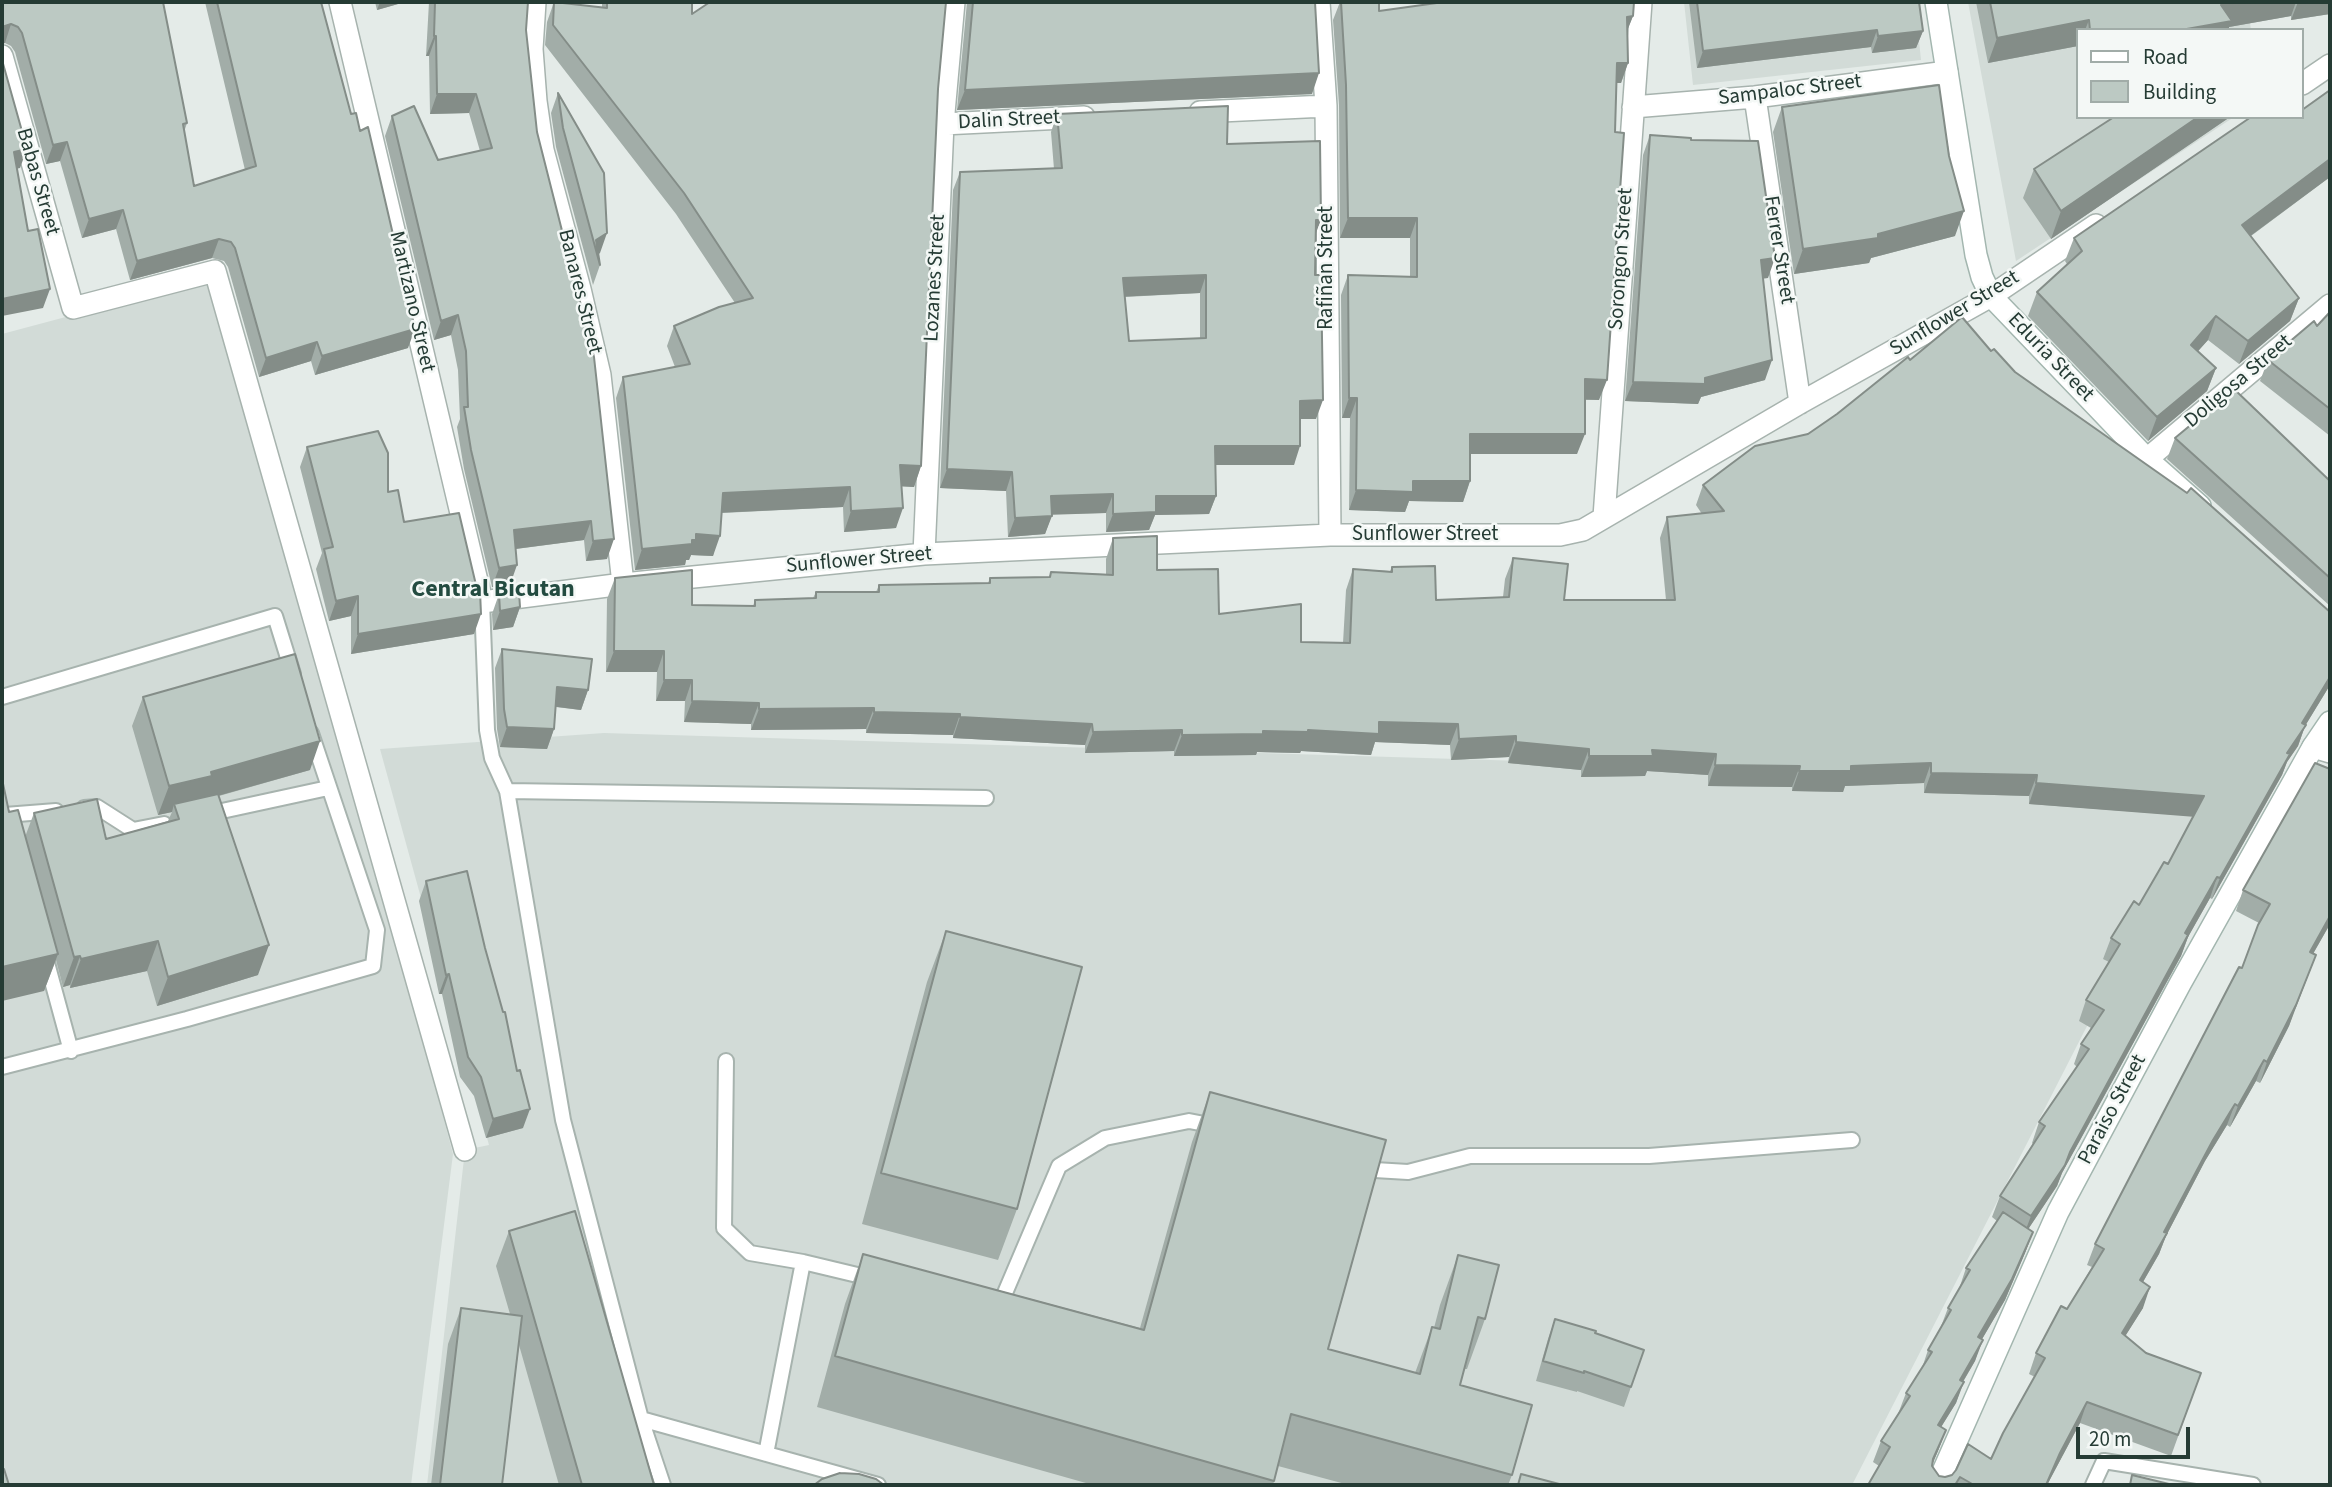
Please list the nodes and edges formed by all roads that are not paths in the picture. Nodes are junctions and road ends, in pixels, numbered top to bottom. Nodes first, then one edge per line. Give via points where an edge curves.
1 (340, 2) edge
2 (535, 2) edge
3 (954, 2) edge
4 (1319, 2) edge
5 (1641, 2) edge
6 (1936, 2) edge
7 (2, 56) edge
8 (2330, 65) edge
9 (1947, 72) junction
10 (2304, 83) edge
11 (1755, 97) junction
12 (1326, 106) junction
13 (1633, 107) junction
14 (1175, 113) edge
15 (1107, 116) edge
16 (943, 124) junction
17 (2117, 210) edge
18 (1991, 296) junction
19 (2330, 305) edge
20 (1800, 403) junction
21 (2147, 459) junction
22 (1604, 517) junction
23 (2218, 523) edge
24 (1330, 535) junction
25 (924, 554) junction
26 (623, 584) junction
27 (482, 602) junction
28 (295, 682) edge
29 (2, 696) edge
30 (308, 722) edge
31 (2330, 722) edge
32 (2322, 750) edge
33 (328, 788) junction
34 (507, 791) junction
35 (986, 798) dead end
36 (5, 816) edge
37 (198, 816) edge
38 (172, 822) edge
39 (42, 946) edge
40 (71, 1051) junction
41 (726, 1061) dead end
42 (2, 1067) edge
43 (1225, 1128) edge
44 (1852, 1140) dead end
45 (465, 1150) dead end
46 (1339, 1164) edge
47 (803, 1262) junction
48 (895, 1284) edge
49 (999, 1308) edge
50 (641, 1419) junction
51 (766, 1454) junction
52 (663, 1485) edge
53 (878, 1485) edge
54 (1937, 1485) edge
55 (2093, 1485) edge
56 (2253, 1485) edge

1 - 27 street, Martizano Street
2 - 26 street, Banares Street via 533,49 543,150 600,375
3 - 16 street, Lozanes Street
4 - 12 street, Rafiñan Street
5 - 13 street, Sorongon Street
6 - 9 street, Eduria Street
7 - 45 street, Babas Street via 73,308 215,271
8 - 10 street
9 - 11 street, Sampaloc Street
9 - 18 street, Eduria Street via 1976,255
11 - 13 street, Sampaloc Street
11 - 20 street, Ferrer Street
12 - 14 street
12 - 24 street, Rafiñan Street
13 - 22 street, Sorongon Street
15 - 16 street, Dalin Street
16 - 25 street, Lozanes Street
17 - 18 street, Sunflower Street
18 - 20 street, Sunflower Street
18 - 21 street, Eduria Street
19 - 21 street, Doligosa Street
20 - 22 street, Sunflower Street
21 - 23 street, Eduria Street
22 - 24 street, Sunflower Street via 1583,530 1560,536
24 - 25 street, Sunflower Street
25 - 26 street, Sunflower Street
26 - 27 street, Sunflower Street
27 - 34 lane via 487,730 492,758
28 - 29 lane via 275,616
30 - 33 lane
31 - 32 street, Paraiso Street
32 - 54 street, Paraiso Street via 2180,984 2059,1212
33 - 37 lane
33 - 40 lane via 377,930 373,966
34 - 35 lane
34 - 50 lane via 563,1120
36 - 38 lane via 97,807 133,830
39 - 40 lane
40 - 42 lane
41 - 47 lane via 724,1228 750,1253
43 - 49 lane via 1189,1121 1105,1138 1059,1166
44 - 46 lane via 1649,1156 1470,1156 1408,1172
47 - 48 lane
47 - 51 lane
50 - 51 lane
50 - 52 lane
51 - 53 lane
55 - 56 lane via 2104,1461

